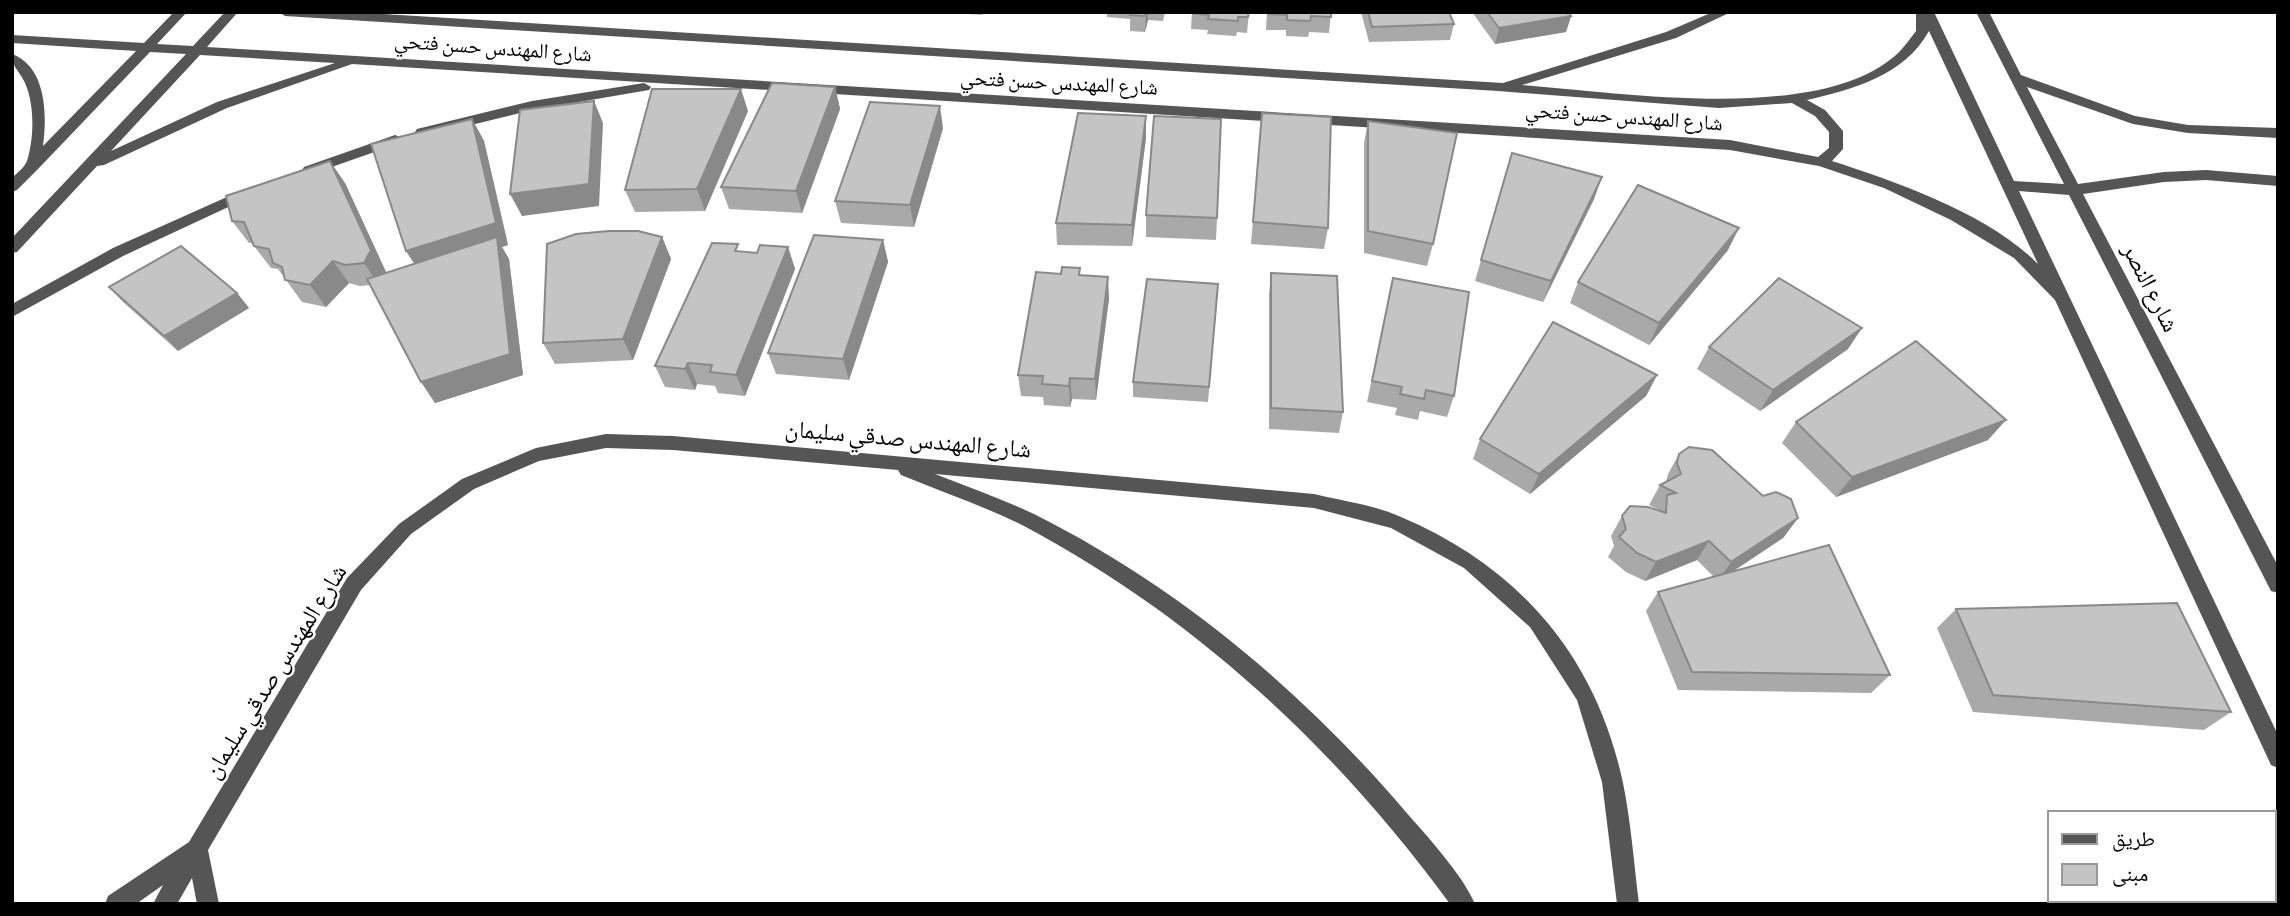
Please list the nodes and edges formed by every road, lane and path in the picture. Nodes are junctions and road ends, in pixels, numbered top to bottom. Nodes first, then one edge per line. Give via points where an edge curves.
1 (181, 12) edge
2 (232, 12) edge
3 (285, 12) edge
4 (1724, 12) edge
5 (1922, 12) edge
6 (1927, 12) edge
7 (1982, 12) edge
8 (383, 15) edge
9 (12, 39) edge
10 (148, 47) junction
11 (196, 50) junction
12 (12, 58) edge
13 (357, 60) junction
14 (2016, 78) junction
15 (683, 81) junction
16 (1498, 87) junction
17 (1794, 99) junction
18 (2278, 133) edge
19 (1821, 162) junction
20 (33, 166) junction
21 (86, 169) junction
22 (289, 177) edge
23 (2278, 181) edge
24 (2009, 186) junction
25 (12, 187) edge
26 (263, 187) edge
27 (2074, 190) junction
28 (12, 248) edge
29 (2062, 298) junction
30 (12, 311) edge
31 (891, 464) junction
32 (2278, 585) edge
33 (2278, 758) edge
34 (197, 849) junction
35 (116, 904) edge
36 (164, 904) edge
37 (208, 904) edge
38 (1464, 904) edge
39 (1628, 904) edge

1 - 10 street
2 - 11 street
3 - 8 street, شارع المهندس حسن فتحي
4 - 16 street via 1660,39
5 - 17 street, شارع المهندس حسن فتحي via 1923,32 1896,62 1852,85
6 - 24 street
7 - 14 street, شارع النصر
8 - 16 street, شارع المهندس حسن فتحي
9 - 10 street, شارع المهندس حسن فتحي
10 - 11 street, شارع المهندس حسن فتحي
10 - 20 street
11 - 13 street, شارع المهندس حسن فتحي
11 - 21 street
12 - 20 street via 25,69 41,112
13 - 15 street, شارع المهندس حسن فتحي
13 - 21 street via 222,105
14 - 18 street via 2133,120 2188,129
14 - 27 street, شارع النصر
15 - 19 street, شارع المهندس حسن فتحي via 1730,145
15 - 22 street via 576,96 466,119
16 - 17 street, شارع المهندس حسن فتحي via 1718,104
17 - 19 street via 1820,113 1836,131 1836,149
19 - 29 street, شارع المهندس حسن فتحي via 1889,185 1956,216 2019,254
20 - 25 street
21 - 28 street
23 - 27 street via 2164,177
24 - 27 street
24 - 29 street
26 - 30 street via 118,252
27 - 32 street, شارع النصر
29 - 33 street
31 - 34 street, شارع المهندس صدقي سليمان via 606,441 536,456 468,484 405,529 354,584
31 - 38 street via 1029,520 1164,601 1296,709 1426,849
31 - 39 street, شارع المهندس صدقي سليمان via 1314,501 1395,522 1471,562 1537,621 1586,696 1612,782
34 - 35 street
34 - 36 street, شارع المهندس صدقي سليمان
34 - 37 street

